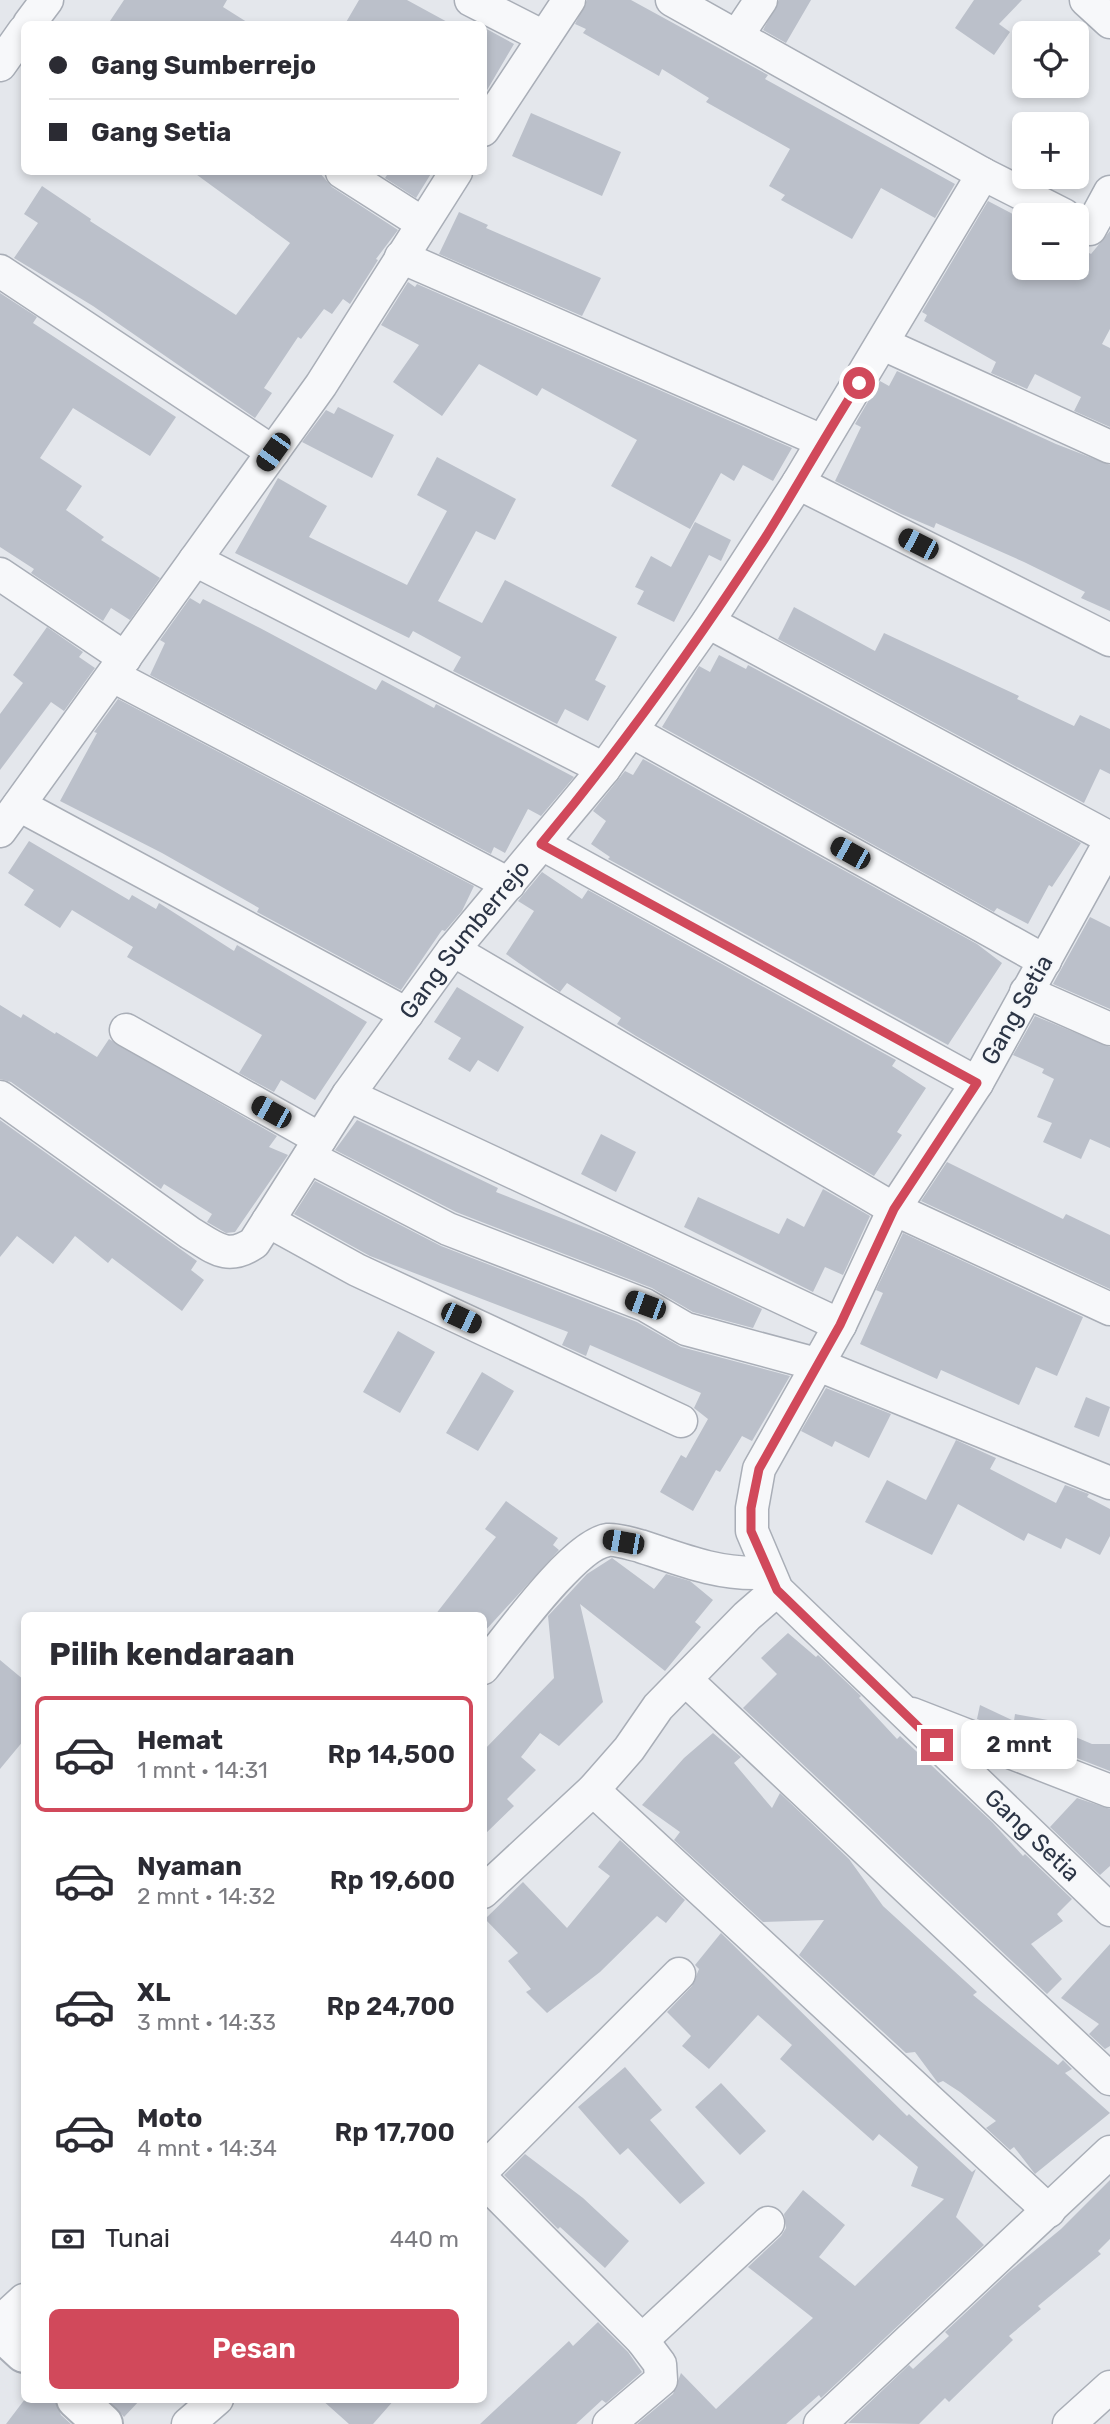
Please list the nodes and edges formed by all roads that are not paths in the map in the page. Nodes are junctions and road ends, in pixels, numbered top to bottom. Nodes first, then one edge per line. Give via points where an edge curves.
1 (47, 0) edge
2 (471, 0) edge
3 (569, 0) edge
4 (672, 0) edge
5 (761, 0) edge
6 (1086, 0) edge
7 (31, 21) edge
8 (1110, 22) edge
9 (21, 35) edge
10 (737, 36) junction
11 (544, 37) junction
12 (0, 65) edge
13 (487, 124) edge
14 (983, 174) junction
15 (347, 175) edge
16 (454, 175) edge
17 (1110, 192) edge
18 (1040, 203) edge
19 (1089, 221) edge
20 (422, 223) junction
21 (401, 257) junction
22 (0, 271) edge
23 (883, 344) junction
24 (822, 441) junction
25 (1110, 447) edge
26 (273, 452) junction
27 (799, 483) junction
28 (195, 560) junction
29 (0, 574) edge
30 (708, 622) junction
31 (1110, 640) edge
32 (119, 667) junction
33 (631, 731) junction
34 (604, 769) junction
35 (19, 805) junction
36 (0, 831) edge
37 (1110, 840) edge
38 (541, 844) junction
39 (509, 884) junction
40 (453, 950) junction
41 (1045, 961) junction
42 (1026, 992) junction
43 (407, 1013) junction
44 (1110, 1029) edge
45 (126, 1030) dead end
46 (977, 1083) junction
47 (348, 1095) junction
48 (0, 1097) edge
49 (314, 1148) junction
50 (894, 1209) junction
51 (268, 1221) junction
52 (1110, 1310) edge
53 (840, 1325) junction
54 (816, 1364) junction
55 (681, 1421) dead end
56 (1110, 1483) edge
57 (771, 1578) junction
58 (487, 1663) edge
59 (686, 1681) junction
60 (899, 1709) junction
61 (593, 1790) junction
62 (1110, 1791) edge
63 (487, 1888) edge
64 (1110, 1910) edge
65 (678, 1974) dead end
66 (1110, 2079) edge
67 (1110, 2152) edge
68 (487, 2166) edge
69 (487, 2184) edge
70 (1049, 2211) junction
71 (768, 2223) dead end
72 (21, 2303) edge
73 (0, 2322) edge
74 (0, 2331) edge
75 (642, 2340) junction
76 (21, 2350) edge
77 (1110, 2387) edge
78 (212, 2403) edge
79 (188, 2424) edge
80 (609, 2424) edge
81 (820, 2424) edge
82 (1069, 2424) edge

1 - 7 street
2 - 11 street
3 - 11 street
4 - 10 street
5 - 10 street
6 - 8 street
9 - 12 street
10 - 14 street
11 - 13 street
14 - 18 street
14 - 23 street, Gang Sumberrejo
15 - 20 street
16 - 20 street
17 - 19 street
20 - 21 street
21 - 24 street
21 - 26 street
22 - 26 street
23 - 24 street, Gang Sumberrejo
23 - 25 street
24 - 27 street, Gang Sumberrejo
26 - 28 street
27 - 30 street, Gang Sumberrejo
27 - 31 street
28 - 32 street
28 - 34 street
29 - 32 street
30 - 33 street, Gang Sumberrejo
30 - 37 street
32 - 35 street
32 - 39 street
33 - 34 street, Gang Sumberrejo
33 - 41 street
34 - 38 street, Gang Sumberrejo
35 - 36 street
35 - 43 street
37 - 41 street, Gang Setia
38 - 39 street, Gang Sumberrejo
38 - 46 street
39 - 40 street, Gang Sumberrejo
40 - 43 street, Gang Sumberrejo
40 - 50 street
41 - 42 street, Gang Setia
42 - 44 street
42 - 46 street, Gang Setia
43 - 47 street, Gang Sumberrejo
45 - 49 street
46 - 50 street, Gang Setia
47 - 49 street, Gang Sumberrejo
47 - 53 street
48 - 51 street, Gang Sumberrejo via 221,1252 240,1252 254,1243
49 - 51 street, Gang Sumberrejo
49 - 54 street via 448,1229 645,1305 686,1329
50 - 52 street
50 - 53 street, Gang Setia
51 - 55 street via 357,1270
53 - 54 street, Gang Setia
54 - 56 street
54 - 57 street, Gang Setia via 759,1469 751,1531
57 - 58 street via 680,1562 637,1545 608,1540 582,1551
57 - 59 street via 747,1616
57 - 60 street, Gang Setia
59 - 61 street via 658,1707
59 - 66 street
60 - 62 street
60 - 64 street, Gang Setia
61 - 63 street
61 - 70 street
65 - 68 street
67 - 70 street
69 - 75 street
70 - 81 street
71 - 75 street
72 - 73 street
74 - 76 street
75 - 80 street via 660,2364 662,2381
77 - 82 street
78 - 79 street

